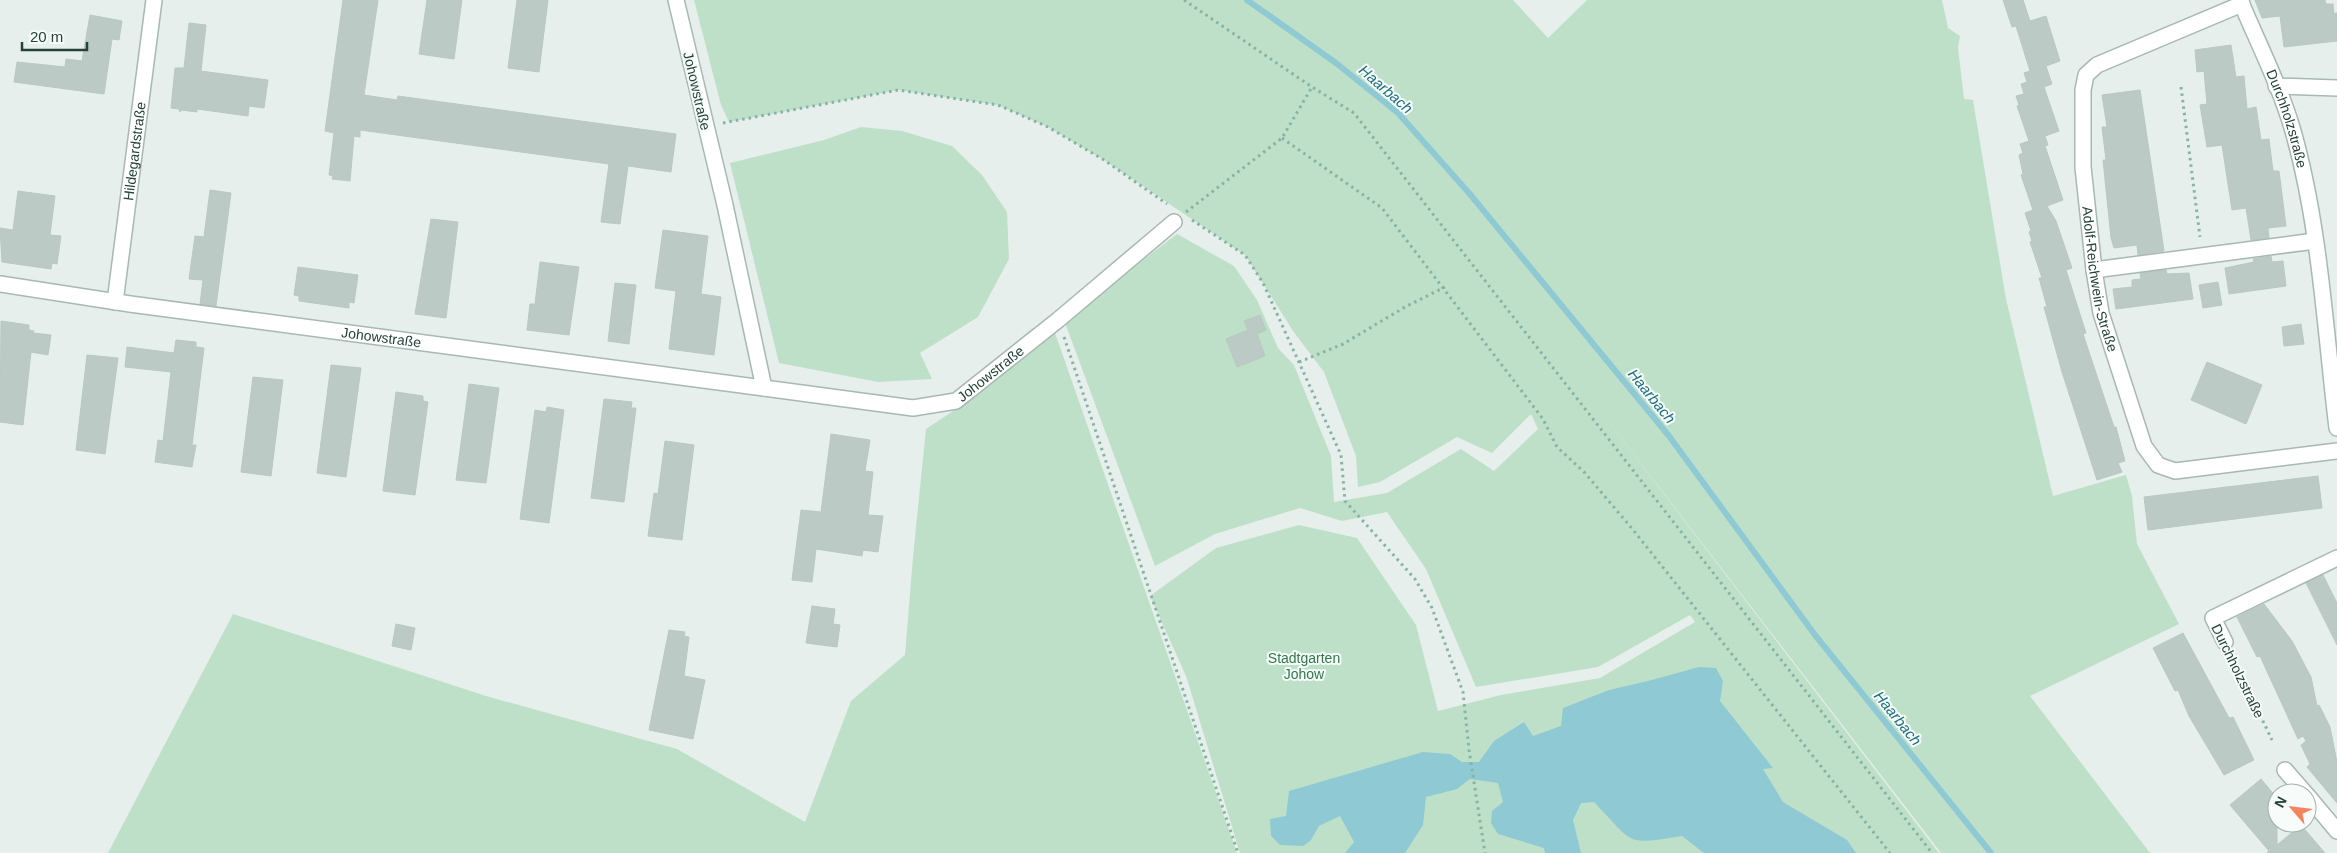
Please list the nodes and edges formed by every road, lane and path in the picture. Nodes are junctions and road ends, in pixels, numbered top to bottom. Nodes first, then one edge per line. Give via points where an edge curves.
1 (154, 0) edge
2 (676, 0) edge
3 (1184, 0) edge
4 (2241, 2) edge
5 (2276, 86) junction
6 (1312, 87) junction
7 (2181, 87) dead end
8 (2337, 88) edge
9 (705, 126) junction
10 (1282, 138) junction
11 (1179, 218) junction
12 (2315, 241) junction
13 (2203, 256) junction
14 (2094, 270) junction
15 (0, 284) edge
16 (1445, 287) junction
17 (115, 302) junction
18 (1058, 320) junction
19 (1299, 362) junction
20 (764, 388) junction
21 (2337, 428) edge
22 (2337, 451) edge
23 (2337, 558) edge
24 (2225, 642) joint
25 (2272, 740) dead end
26 (2285, 770) dead end
27 (2296, 783) edge
28 (2317, 807) edge
29 (2337, 831) edge
30 (1238, 853) edge
31 (1485, 853) edge
32 (1890, 853) edge
33 (1932, 853) edge

1 - 17 street, Hildegardstraße
2 - 9 street, Johowstraße
3 - 6 path
4 - 5 street, Durchholzstraße
4 - 14 street, Adolf-Reichwein-Straße via 2097,65 2086,75 2083,90 2083,167
5 - 8 street
5 - 12 street, Durchholzstraße via 2292,129
6 - 10 path
6 - 33 path via 1354,113
7 - 13 path
9 - 11 path via 898,90 998,105 1048,127 1104,160
9 - 20 street, Johowstraße
10 - 11 path
10 - 16 path via 1382,208
11 - 18 street, Johowstraße
11 - 19 path via 1245,255 1263,283
12 - 13 street
12 - 21 street, Durchholzstraße
13 - 14 street
14 - 22 street, Adolf-Reichwein-Straße via 2101,313 2144,446 2158,465 2175,471
15 - 17 street, Johowstraße
16 - 19 path via 1343,344
16 - 32 path via 1543,419 1557,448 1585,473 1634,531
17 - 20 street, Johowstraße
18 - 20 street, Johowstraße via 956,401 913,408
18 - 30 path
19 - 31 path via 1341,455 1345,501 1415,579 1432,608 1463,692
23 - 24 street, Durchholzstraße via 2213,618
24 - 25 path, Durchholzstraße
26 - 27 street
28 - 29 street

